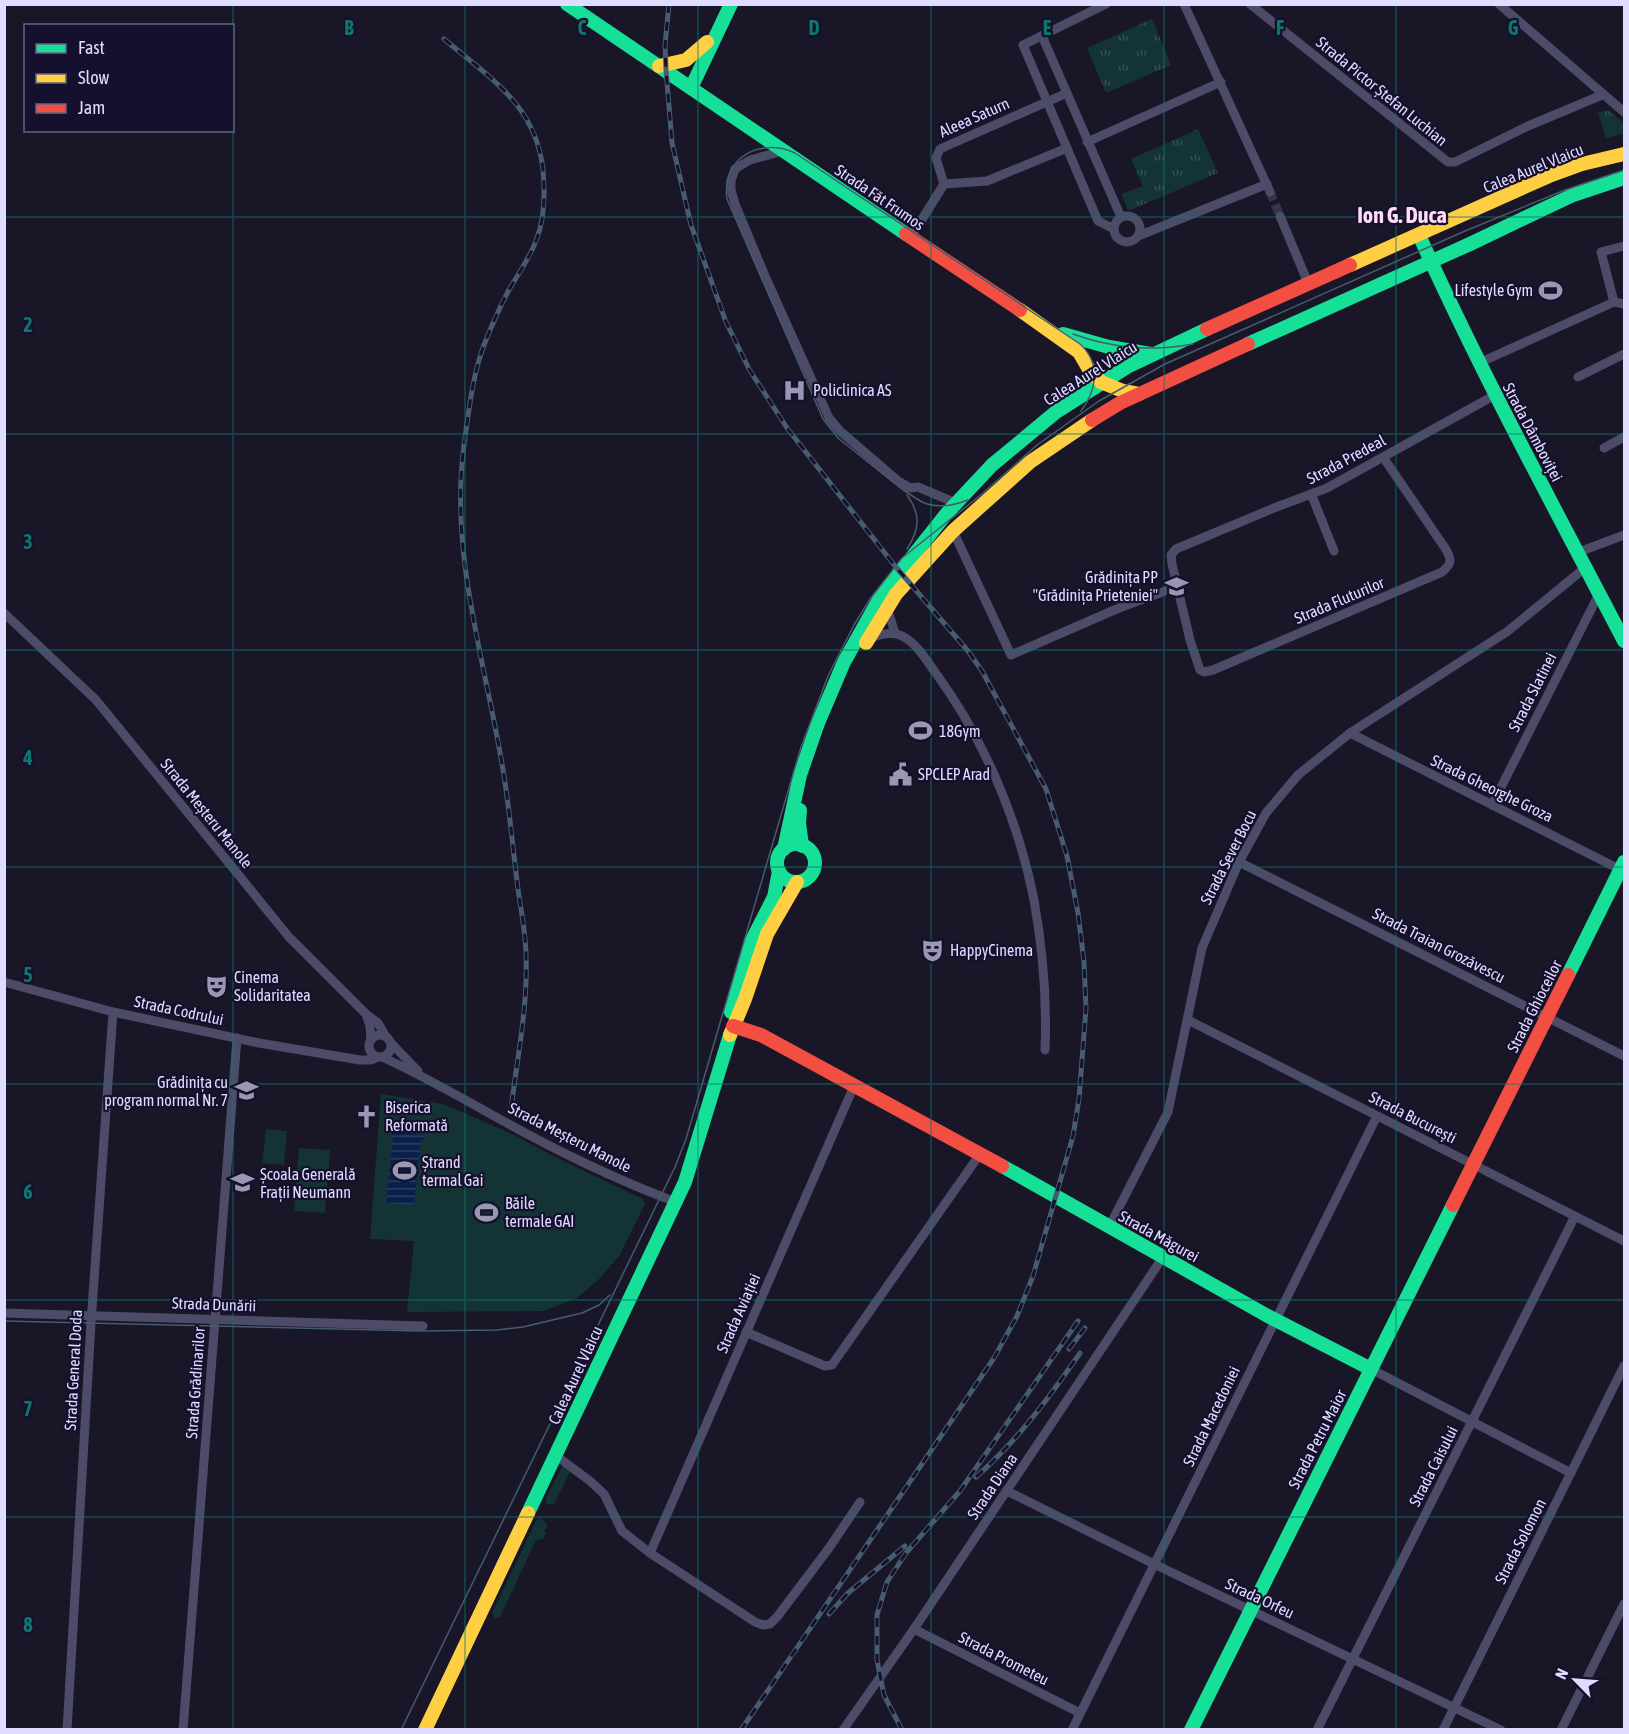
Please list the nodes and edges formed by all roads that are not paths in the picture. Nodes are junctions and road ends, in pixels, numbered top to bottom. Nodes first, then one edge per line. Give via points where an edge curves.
1 (567, 4) edge
2 (731, 4) edge
3 (1079, 4) edge
4 (1106, 4) edge
5 (1184, 4) edge
6 (1250, 4) edge
7 (1499, 4) edge
8 (1083, 15) junction
9 (721, 24) junction
10 (1042, 36) junction
11 (659, 66) junction
12 (1221, 82) junction
13 (691, 88) junction
14 (1066, 93) junction
15 (1602, 95) junction
16 (1047, 102) junction
17 (1624, 111) edge
18 (1087, 142) junction
19 (1066, 148) junction
20 (783, 151) junction
21 (1624, 154) edge
22 (1624, 178) edge
23 (944, 184) junction
24 (1280, 216) tunnel mouth
25 (1121, 218) junction
26 (1114, 229) junction
27 (1419, 235) junction
28 (1138, 236) junction
29 (911, 237) junction
30 (1624, 246) edge
31 (1431, 262) junction
32 (1308, 283) junction
33 (1614, 302) junction
34 (1624, 304) edge
35 (1052, 331) junction
36 (1151, 354) junction
37 (1624, 354) edge
38 (1479, 363) junction
39 (1578, 377) dead end
40 (1101, 382) junction
41 (1139, 394) junction
42 (1495, 394) junction
43 (1624, 437) edge
44 (1604, 448) dead end
45 (1383, 457) junction
46 (1312, 496) junction
47 (956, 503) junction
48 (953, 531) junction
49 (1624, 535) edge
50 (1334, 551) dead end
51 (1579, 552) junction
52 (1172, 553) joint
53 (1586, 567) junction
54 (1176, 586) junction
55 (1599, 594) junction
56 (887, 608) junction
57 (4, 613) edge
58 (895, 633) junction
59 (868, 639) junction
60 (1624, 641) edge
61 (1350, 733) junction
62 (1492, 805) junction
63 (802, 846) junction
64 (784, 849) junction
65 (1239, 862) junction
66 (1623, 866) edge
67 (779, 870) junction
68 (797, 882) junction
69 (4, 982) edge
70 (113, 1012) junction
71 (366, 1014) junction
72 (1547, 1016) junction
73 (1188, 1020) junction
74 (733, 1026) junction
75 (237, 1038) junction
76 (388, 1039) junction
77 (370, 1042) junction
78 (1045, 1050) dead end
79 (1624, 1056) edge
80 (349, 1057) junction
81 (380, 1057) junction
82 (422, 1075) junction
83 (854, 1086) junction
84 (1377, 1116) junction
85 (980, 1154) junction
86 (1473, 1164) junction
87 (676, 1202) junction
88 (1575, 1216) junction
89 (1109, 1227) junction
90 (1624, 1241) edge
91 (1163, 1257) junction
92 (4, 1313) edge
93 (92, 1315) junction
94 (215, 1318) junction
95 (1275, 1320) junction
96 (423, 1326) dead end
97 (746, 1332) junction
98 (1624, 1366) edge
99 (1371, 1370) junction
100 (1472, 1422) junction
101 (555, 1455) junction
102 (1571, 1473) junction
103 (1007, 1491) junction
104 (860, 1502) dead end
105 (650, 1553) junction
106 (1154, 1564) junction
107 (1624, 1606) edge
108 (1250, 1610) junction
109 (914, 1629) junction
110 (1352, 1658) junction
111 (1454, 1707) junction
112 (1080, 1713) junction
113 (68, 1730) edge
114 (183, 1730) edge
115 (425, 1730) edge
116 (843, 1730) edge
117 (1072, 1730) edge
118 (1191, 1730) edge
119 (1317, 1730) edge
120 (1443, 1730) edge
121 (1501, 1730) edge
122 (1561, 1730) edge

1 - 11 main road, Strada Făt Frumos
2 - 9 main road
3 - 8 street
4 - 8 street
5 - 12 street
6 - 15 street, Strada Pictor Ștefan Luchian via 1448,162
7 - 15 street
8 - 10 street
9 - 11 main road via 693,58
9 - 13 main road
10 - 14 street
10 - 16 street via 1023,45
11 - 13 main road, Strada Făt Frumos
12 - 18 street
12 - 28 street via 1269,188
13 - 20 main road, Strada Făt Frumos
14 - 16 street, Aleea Saturn
14 - 18 street
15 - 17 street
16 - 19 street
16 - 23 street, Aleea Saturn via 940,149 936,158
18 - 25 street
19 - 23 street via 987,182
19 - 26 street via 1098,221
20 - 29 main road, Strada Făt Frumos
20 - 47 street via 750,160 735,169 731,181 735,204 829,418 905,486 918,487
21 - 27 main road, Calea Aurel Vlaicu via 1549,176
22 - 31 main road, Calea Aurel Vlaicu via 1573,195
23 - 29 street
24 - 32 street
25 - 26 street
25 - 28 street via 1129,216 1136,220
26 - 28 street via 1125,242
27 - 31 main road, Strada Dâmboviței
27 - 32 main road, Calea Aurel Vlaicu
29 - 35 main road, Strada Făt Frumos
30 - 33 street via 1601,252
31 - 38 main road, Strada Dâmboviței
31 - 41 main road, Calea Aurel Vlaicu
32 - 36 main road, Calea Aurel Vlaicu
33 - 34 street
33 - 38 street
35 - 36 main road, Strada Făt Frumos
35 - 40 main road, Strada Făt Frumos via 1079,352
36 - 40 main road, Calea Aurel Vlaicu
37 - 39 street
38 - 42 main road, Strada Dâmboviței
40 - 41 main road
40 - 47 main road, Calea Aurel Vlaicu via 1023,436
41 - 48 main road, Calea Aurel Vlaicu via 1048,449
42 - 45 street, Strada Predeal
42 - 51 main road, Strada Dâmboviței
43 - 44 street
45 - 46 street, Strada Predeal
45 - 54 street, Strada Fluturilor via 1450,557 1451,562 1442,572 1207,672 1198,668
46 - 50 street
46 - 52 street, Strada Predeal via 1274,508
47 - 64 main road, Calea Aurel Vlaicu via 877,604 846,659 803,764
48 - 54 street via 1011,655
48 - 56 main road, Calea Aurel Vlaicu
49 - 51 street
51 - 53 main road, Strada Dâmboviței
52 - 54 street, Strada Fluturilor
53 - 55 main road, Strada Dâmboviței
53 - 61 street, Strada Sever Bocu via 1508,631
55 - 60 main road, Strada Dâmboviței
55 - 62 street, Strada Slatinei
56 - 58 street
56 - 59 main road, Calea Aurel Vlaicu
57 - 71 street, Strada Meșteru Manole via 96,700 283,930
58 - 59 street
58 - 78 street via 915,646 955,700 1006,803 1027,868 1038,926 1045,985
59 - 63 main road, Calea Aurel Vlaicu via 835,708 806,789 799,815
61 - 62 street, Strada Gheorghe Groza
61 - 65 street, Strada Sever Bocu via 1298,774 1280,794
62 - 66 street, Strada Gheorghe Groza
63 - 64 main road
63 - 68 main road, Calea Aurel Vlaicu via 812,854 814,867 810,876
64 - 67 main road, Calea Aurel Vlaicu via 777,861
65 - 72 street, Strada Traian Grozăvescu
65 - 73 street, Strada Sever Bocu via 1199,957
66 - 72 main road, Strada Ghioceilor
67 - 68 main road via 786,879
67 - 74 main road, Calea Aurel Vlaicu via 774,897 744,963 730,1017
68 - 74 main road, Calea Aurel Vlaicu via 764,941
69 - 70 street, Strada Codrului
70 - 75 street, Strada Codrului
70 - 93 street, Strada General Doda
71 - 76 street, Strada Meșteru Manole via 378,1023
71 - 77 street
72 - 79 street, Strada Traian Grozăvescu
72 - 86 main road, Strada Ghioceilor
73 - 84 street, Strada București
73 - 89 street, Strada Sever Bocu via 1168,1112
74 - 83 main road, Strada Măgurei via 761,1035
74 - 87 main road, Calea Aurel Vlaicu via 690,1170
75 - 80 street, Strada Codrului
75 - 94 street, Strada Grădinarilor
76 - 77 street via 377,1035
76 - 81 street via 389,1053
76 - 82 street, Strada Meșteru Manole
77 - 80 street
77 - 81 street via 371,1052
80 - 81 street, Strada Codrului
81 - 82 street
82 - 87 street, Strada Meșteru Manole via 589,1166
83 - 85 main road, Strada Măgurei
83 - 97 street, Strada Aviației
84 - 86 street, Strada București
84 - 95 street, Strada Macedoniei
85 - 89 main road, Strada Măgurei
85 - 97 street via 832,1365 825,1366
86 - 88 street, Strada București
86 - 99 main road, Strada Petru Maior
87 - 101 main road, Calea Aurel Vlaicu
88 - 90 street, Strada București
88 - 100 street, Strada Caisului
89 - 91 main road, Strada Măgurei
91 - 95 main road, Strada Măgurei
91 - 103 street, Strada Diana
92 - 93 street, Strada Dunării
93 - 94 street, Strada Dunării
93 - 113 street, Strada General Doda
94 - 96 street, Strada Dunării
94 - 114 street, Strada Grădinarilor
95 - 99 main road, Strada Măgurei
95 - 106 street, Strada Macedoniei
97 - 105 street, Strada Aviației
98 - 102 street, Strada Solomon
99 - 100 street, Strada Măgurei
99 - 108 main road, Strada Petru Maior
100 - 102 street, Strada Măgurei
100 - 110 street, Strada Caisului
101 - 105 street via 604,1494 625,1535
101 - 115 main road, Calea Aurel Vlaicu
102 - 111 street, Strada Solomon
103 - 106 street, Strada Orfeu
103 - 109 street, Strada Diana
104 - 105 street via 770,1624 763,1625 740,1613
106 - 108 street, Strada Orfeu
106 - 112 street, Strada Macedoniei
107 - 122 street
108 - 110 street, Strada Orfeu
108 - 118 main road, Strada Petru Maior
109 - 112 street, Strada Prometeu
109 - 116 street, Strada Diana
110 - 111 street, Strada Orfeu
110 - 119 street, Strada Caisului
111 - 120 street, Strada Solomon
111 - 121 street, Strada Orfeu
112 - 117 street, Strada Macedoniei

